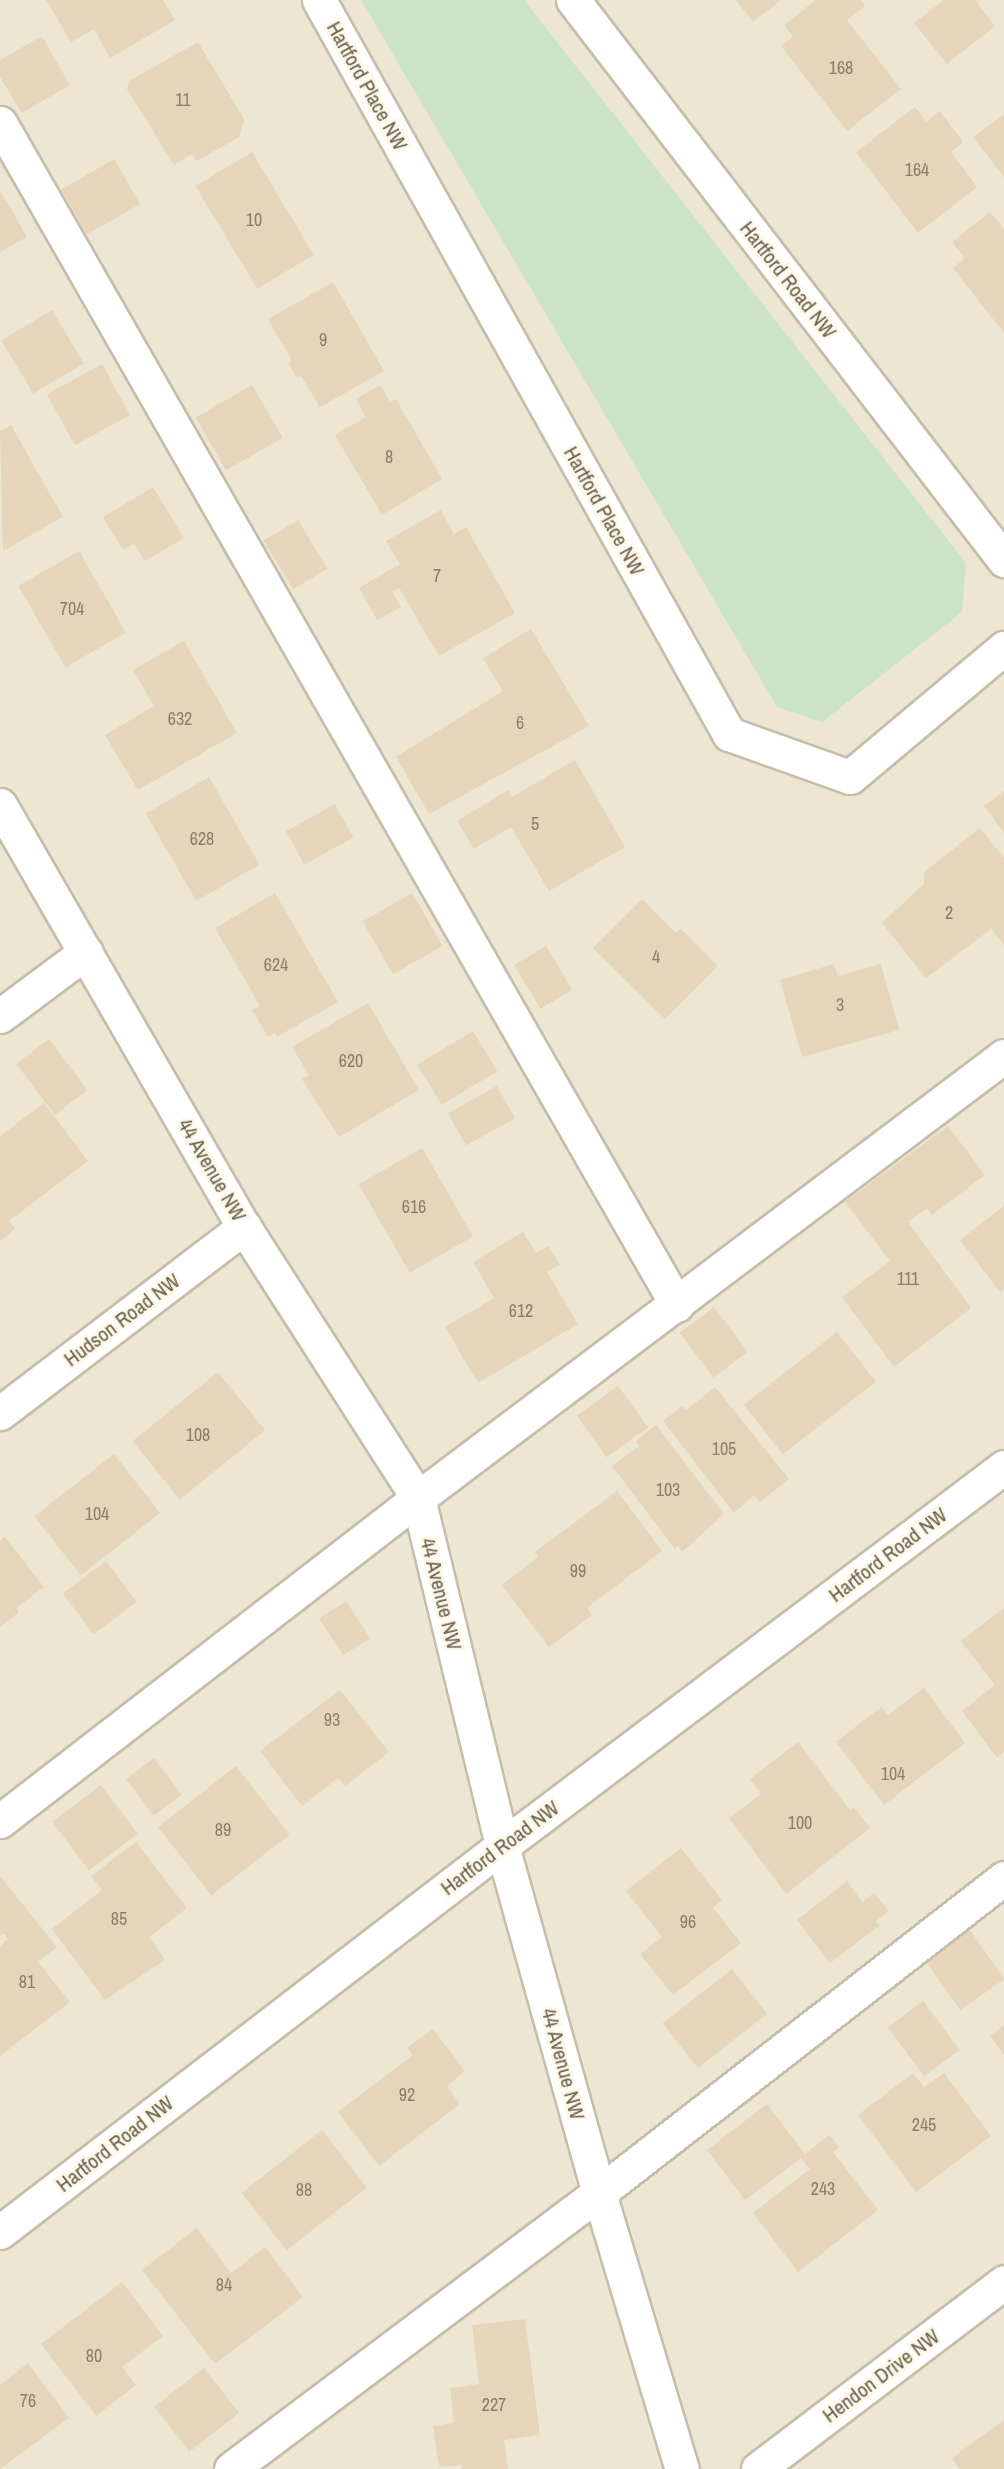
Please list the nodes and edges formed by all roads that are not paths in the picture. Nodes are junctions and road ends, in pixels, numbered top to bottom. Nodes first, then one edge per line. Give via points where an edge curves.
1 (319, 0) edge
2 (573, 0) edge
3 (0, 123) edge
4 (1004, 560) edge
5 (1004, 648) edge
6 (0, 805) edge
7 (86, 952) junction
8 (0, 1016) edge
9 (1004, 1056) edge
10 (244, 1227) junction
11 (677, 1305) junction
12 (0, 1413) edge
13 (1004, 1467) edge
14 (418, 1498) junction
15 (0, 1821) edge
16 (502, 1846) junction
17 (1004, 1878) edge
18 (598, 2193) junction
19 (0, 2232) edge
20 (1004, 2282) edge
21 (231, 2469) edge
22 (682, 2469) edge
23 (758, 2469) edge

1 - 5 street, Hartford Place NW via 729,734 850,777
2 - 4 street, Hartford Road NW
3 - 11 street
6 - 7 street, 44 Avenue NW
7 - 8 street
7 - 10 street, 44 Avenue NW
9 - 11 street
10 - 12 street, Hudson Road NW
10 - 14 street, 44 Avenue NW
11 - 14 street
13 - 16 street, Hartford Road NW
14 - 15 street
14 - 16 street, 44 Avenue NW
16 - 18 street, 44 Avenue NW
16 - 19 street, Hartford Road NW
17 - 18 street
18 - 21 street
18 - 22 street, 44 Avenue NW
20 - 23 street, Hendon Drive NW

